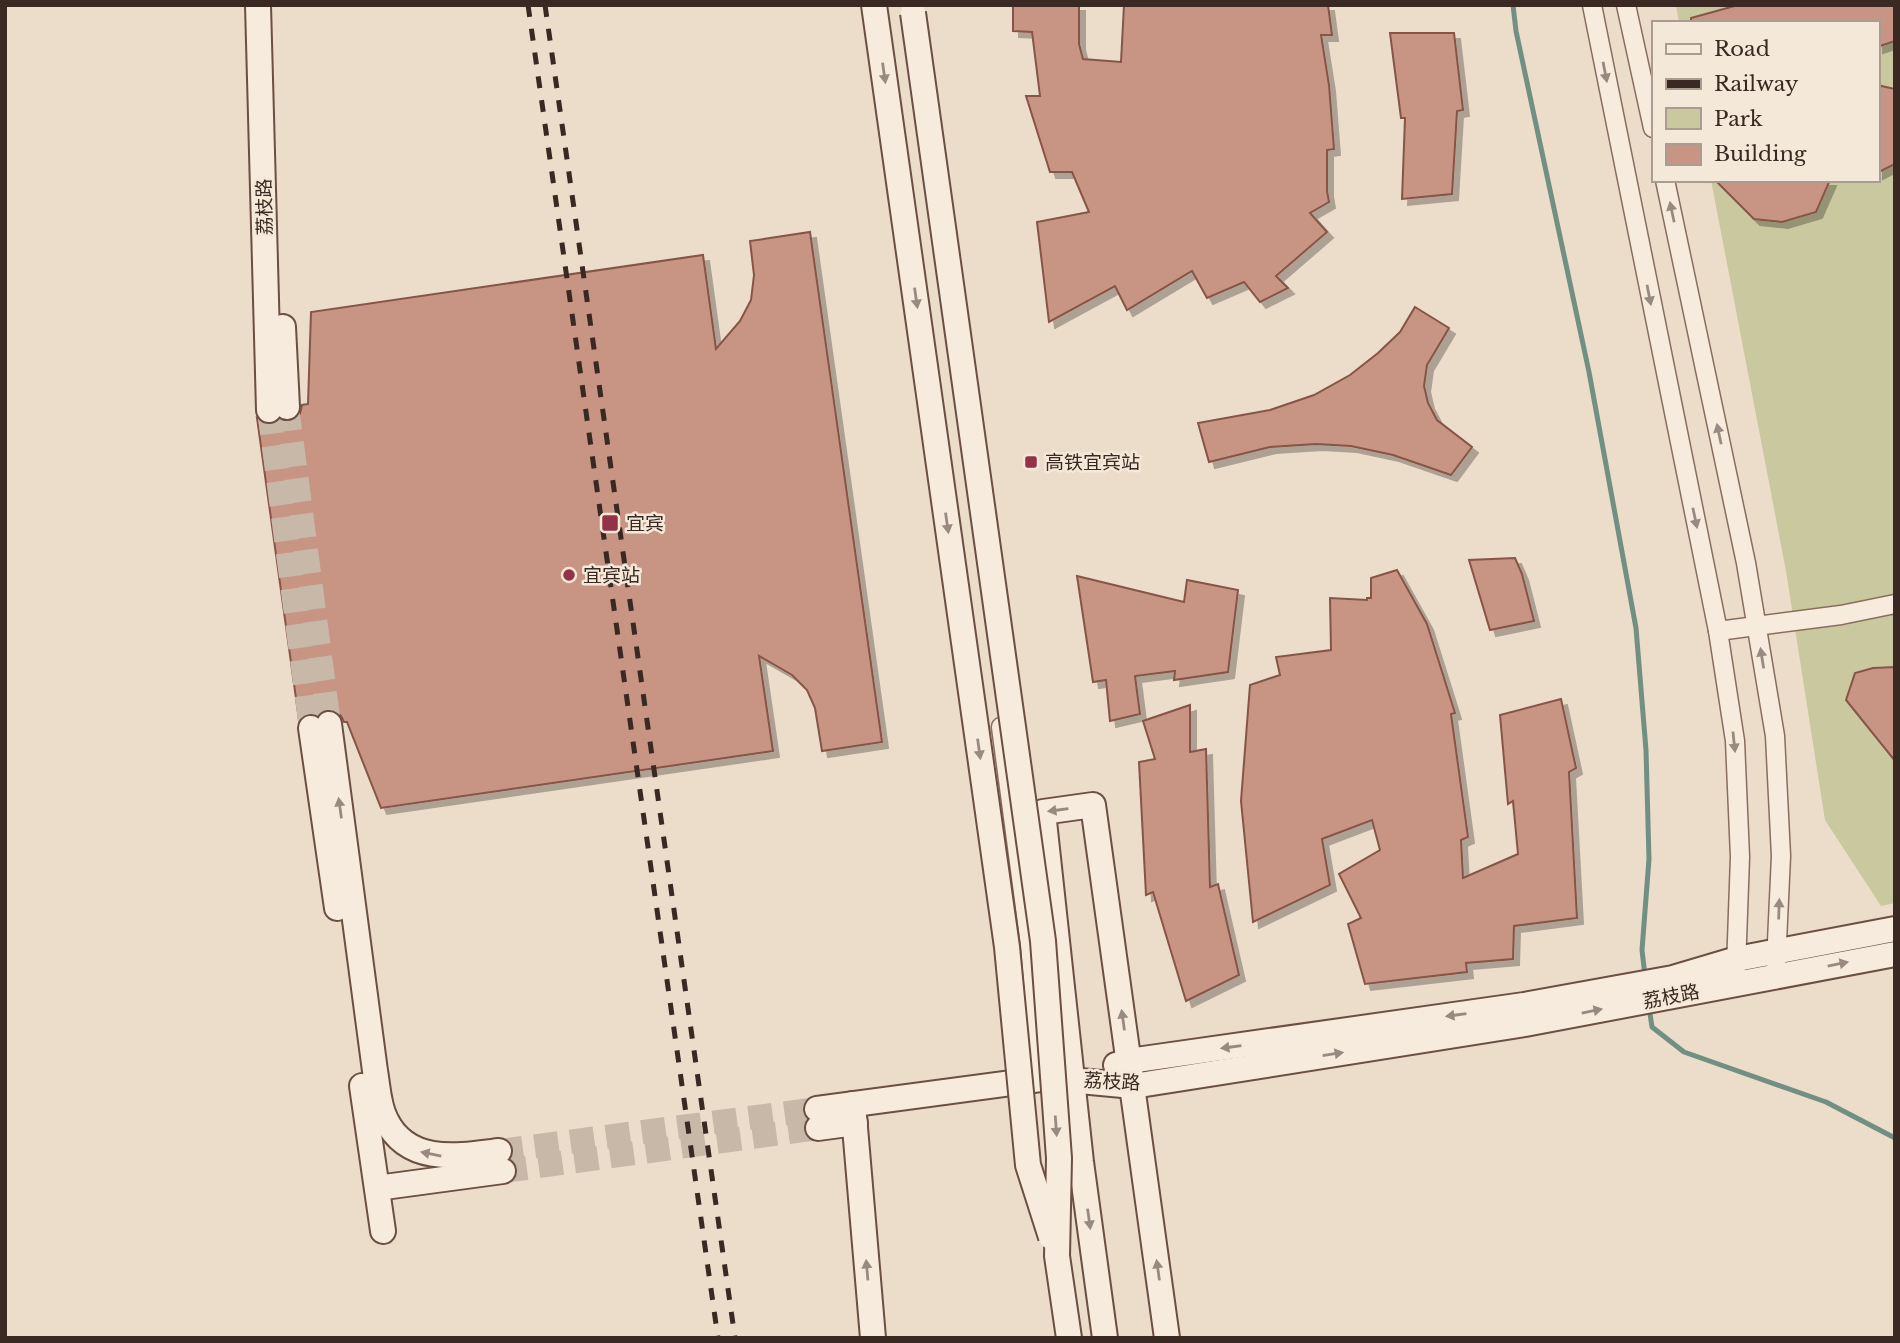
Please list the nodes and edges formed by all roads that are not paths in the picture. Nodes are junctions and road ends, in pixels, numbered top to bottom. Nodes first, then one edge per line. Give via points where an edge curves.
1 (874, 5) edge
2 (903, 5) edge
3 (911, 5) edge
4 (1626, 5) edge
5 (263, 6) edge
6 (1598, 7) edge
7 (1652, 123) edge
8 (1665, 182) edge
9 (278, 408) tunnel mouth
10 (1895, 604) edge
11 (1757, 626) junction
12 (1718, 631) junction
13 (1895, 929) edge
14 (1778, 951) junction
15 (1895, 954) edge
16 (1737, 959) junction
17 (1773, 976) junction
18 (1735, 984) junction
19 (1674, 987) junction
20 (1131, 1074) junction
21 (1041, 1079) junction
22 (1072, 1079) junction
23 (854, 1114) junction
24 (817, 1119) tunnel mouth
25 (377, 1188) junction
26 (383, 1231) dead end
27 (1057, 1256) junction
28 (873, 1338) edge
29 (1069, 1338) edge
30 (1105, 1338) edge
31 (1167, 1338) edge

1 -> 27 street, bridge via 1006,947 1028,1165
2 - 21 street via 1028,931
3 -> 27 street, bridge via 1043,941 1059,1158
4 - 7 street
5 - 9 street, 荔枝路 via 278,247
6 -> 12 street
11 -> 8 street
10 - 11 street
11 - 12 street
14 -> 11 street via 1775,736
12 -> 16 street via 1739,804
13 - 14 street, 荔枝路
14 - 16 street, 荔枝路
14 - 17 street
17 -> 15 street, 荔枝路
16 - 18 street
16 - 19 street, 荔枝路
17 - 18 street, 荔枝路
18 - 19 street, 荔枝路
19 - 20 street, 荔枝路 via 1525,1015
20 - 22 street, 荔枝路
20 -> 22 street via 1093,805 1043,812
31 -> 20 street
21 - 22 street, 荔枝路
21 - 23 street, 荔枝路
22 -> 30 street
23 - 24 street, 荔枝路
28 -> 23 street
25 -> 25 street via 501,1161 426,1154 403,1141 385,1119 320,726
25 - 26 street
27 - 29 street, bridge

